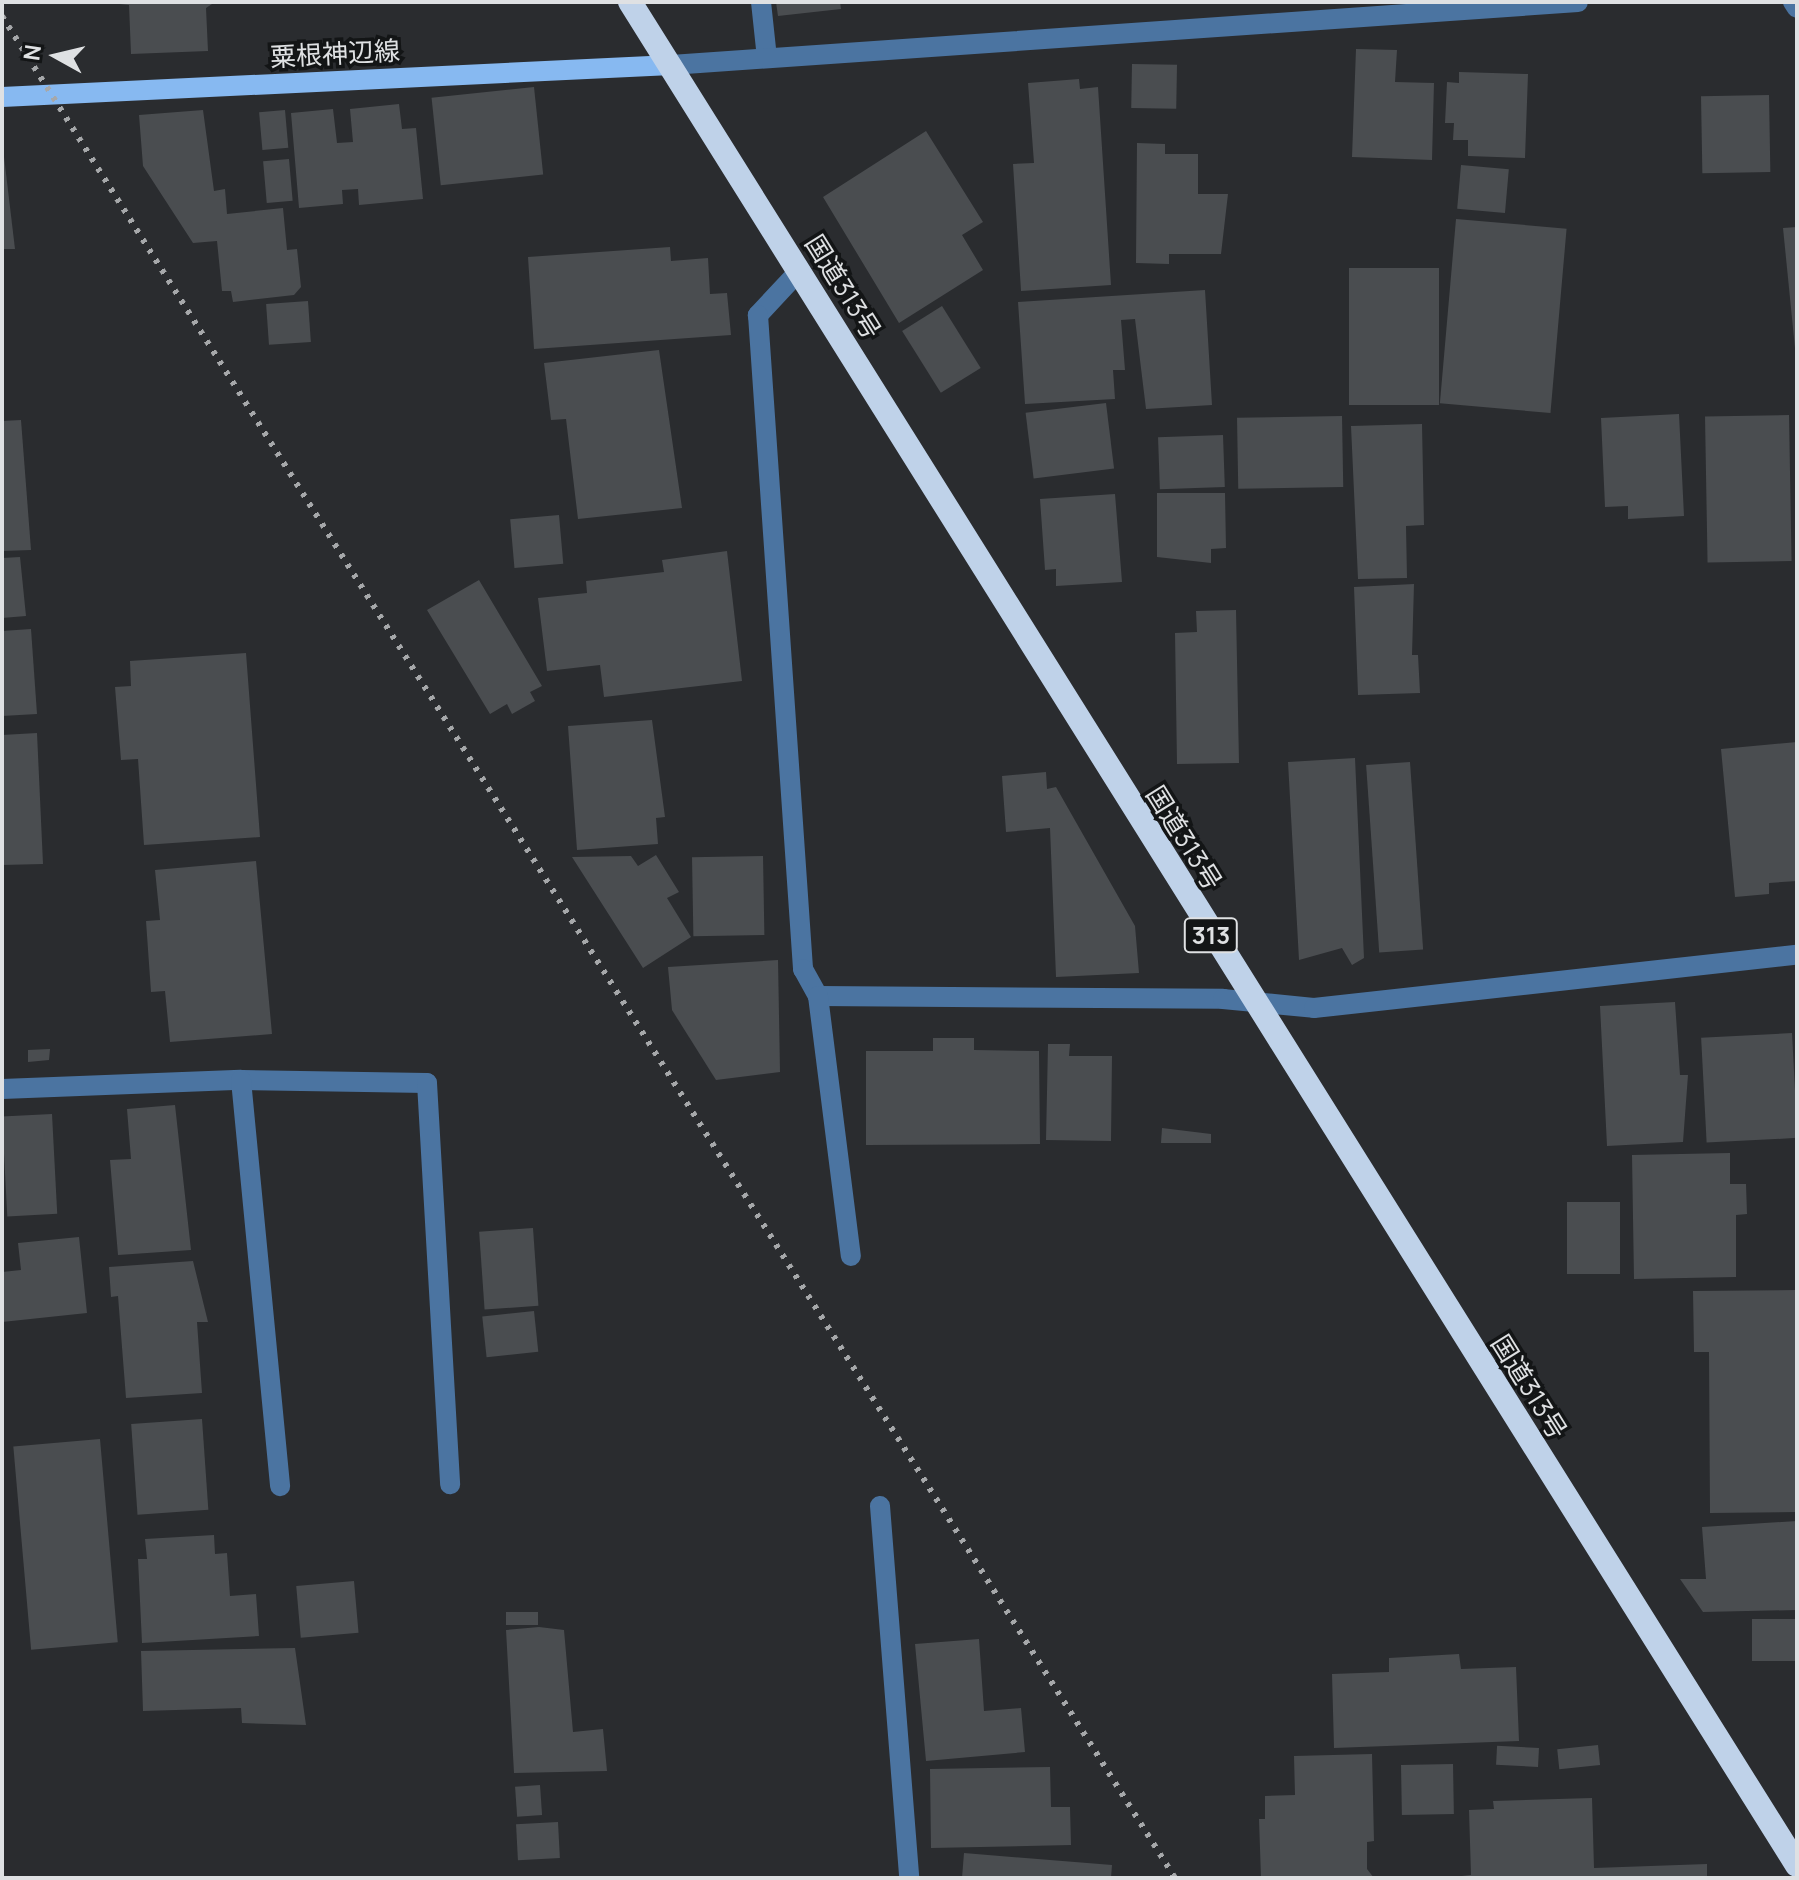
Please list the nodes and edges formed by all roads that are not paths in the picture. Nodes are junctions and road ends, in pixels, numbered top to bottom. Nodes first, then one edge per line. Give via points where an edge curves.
1 (630, 2) edge
2 (761, 2) edge
3 (1578, 2) edge
4 (1793, 2) edge
5 (1797, 8) edge
6 (767, 58) junction
7 (671, 65) junction
8 (2, 97) edge
9 (800, 270) junction
10 (1797, 955) edge
11 (818, 996) junction
12 (1252, 1000) junction
13 (241, 1080) junction
14 (2, 1089) edge
15 (851, 1256) dead end
16 (450, 1484) dead end
17 (280, 1486) dead end
18 (880, 1506) dead end
19 (1797, 1865) edge
20 (909, 1878) edge

1 - 7 highway, 国道313号 / 313
2 - 6 street
3 - 6 street
4 - 5 street
6 - 7 street
7 - 8 main road, 粟根神辺線
7 - 9 highway, 国道313号 / 313
9 - 11 street via 758,315 803,969
9 - 12 highway, 国道313号 / 313
10 - 12 street via 1314,1008
11 - 12 street
11 - 15 street
12 - 19 highway, 国道313号 / 313
13 - 14 street
13 - 16 street via 427,1083
13 - 17 street
18 - 20 street

